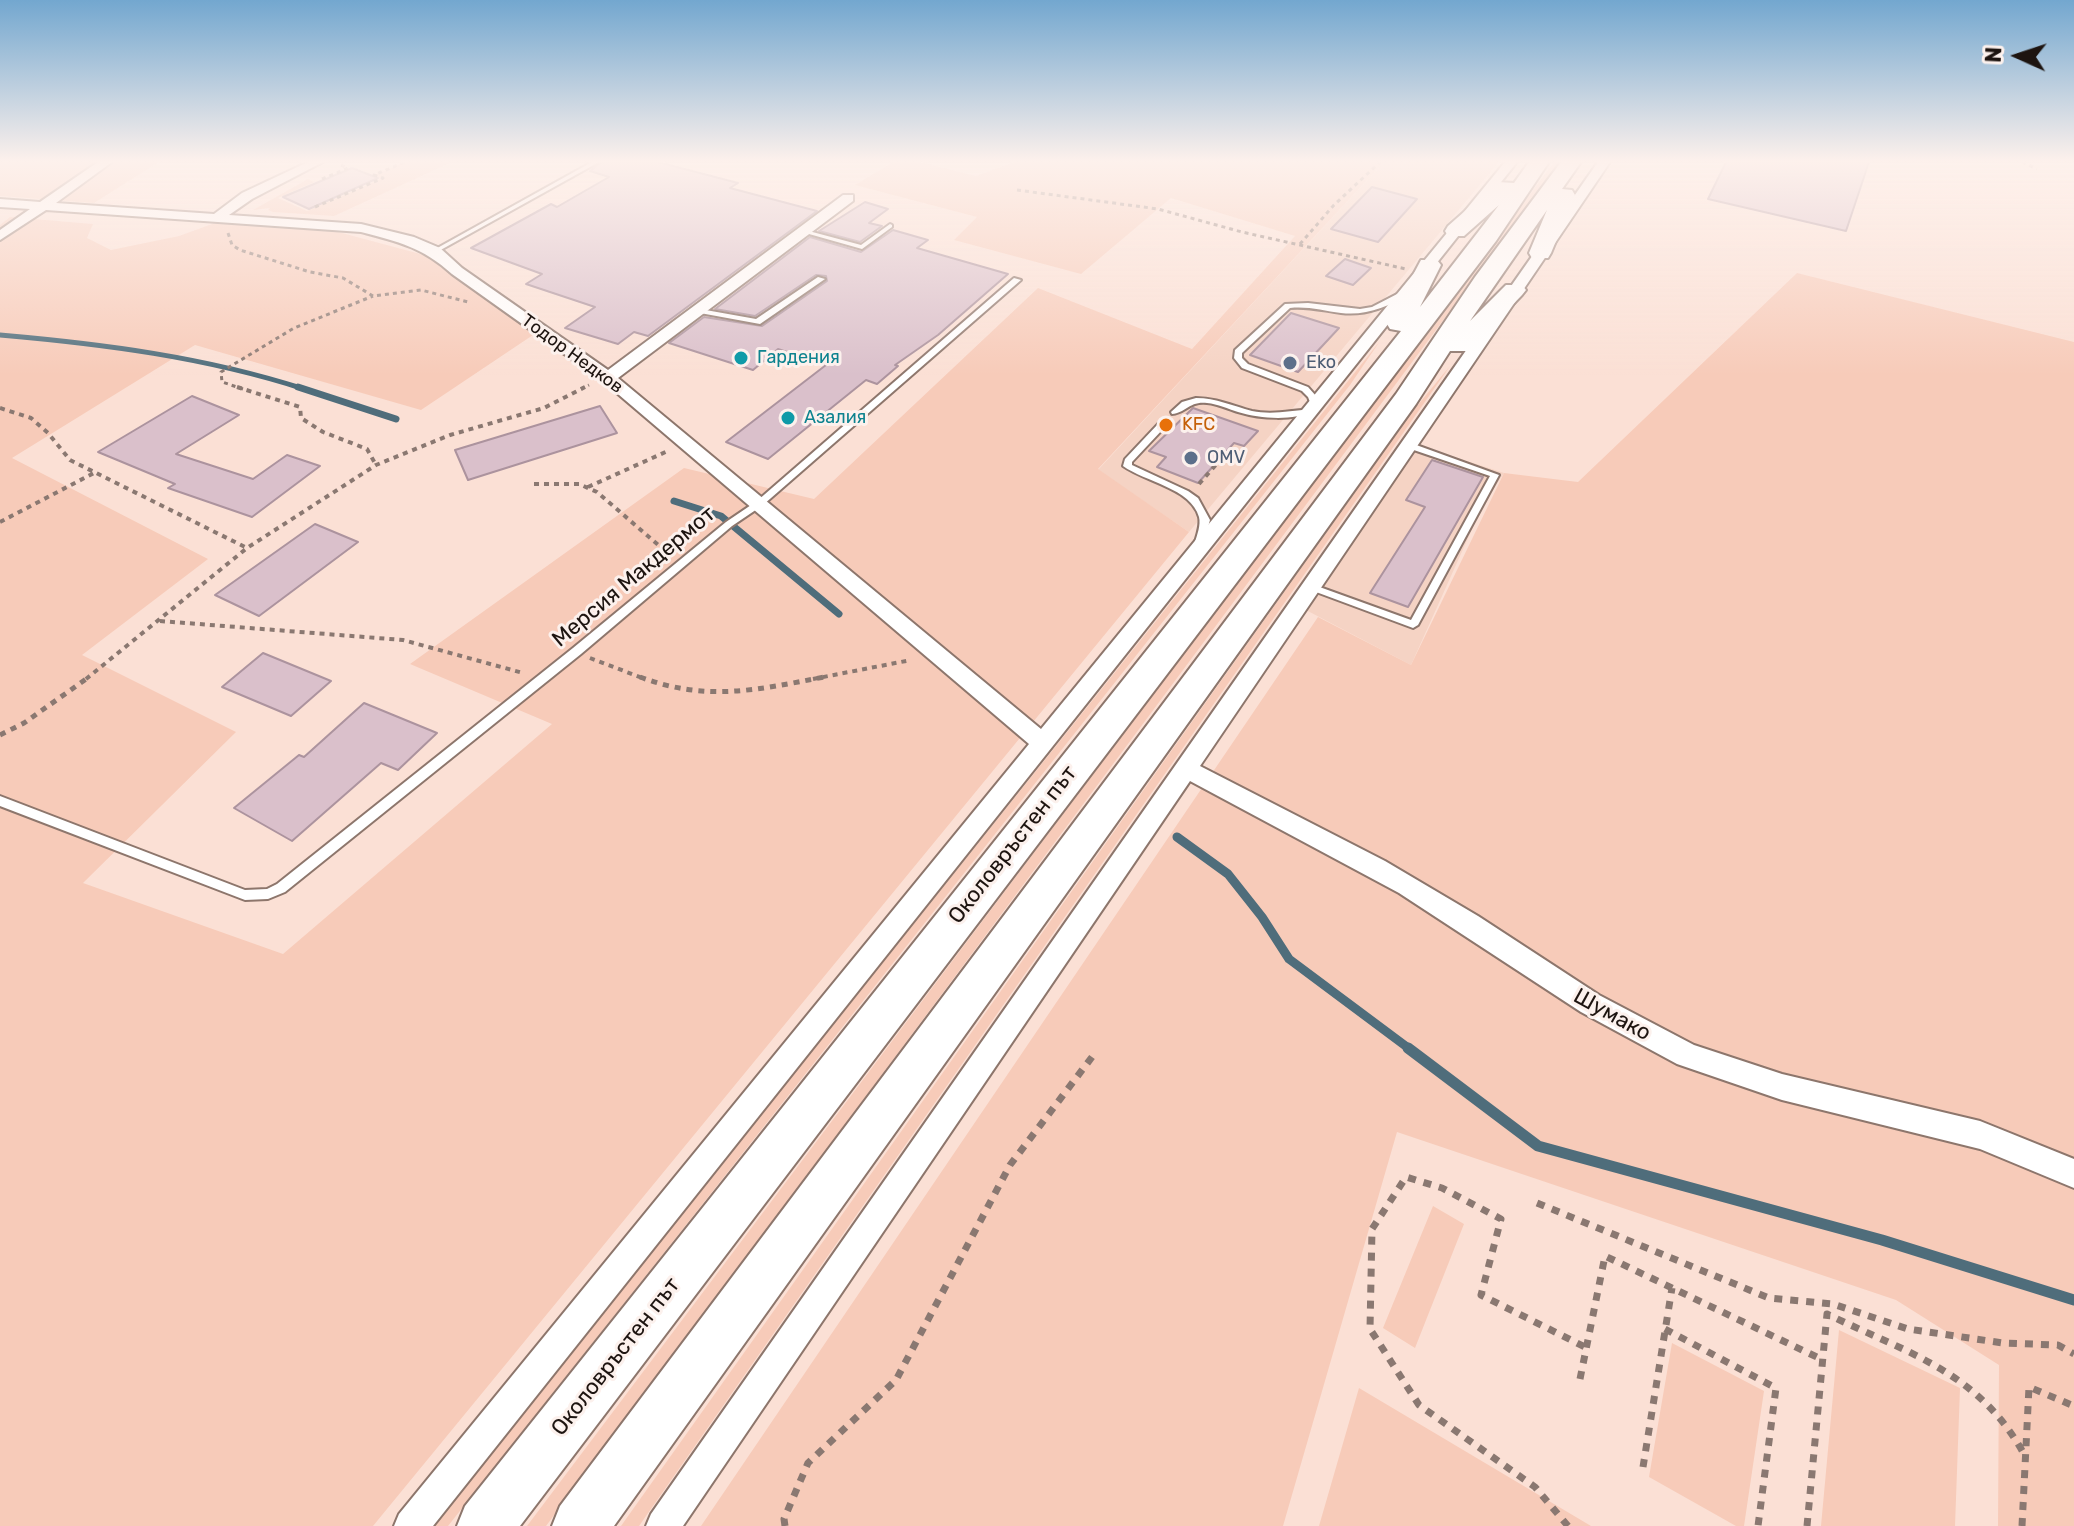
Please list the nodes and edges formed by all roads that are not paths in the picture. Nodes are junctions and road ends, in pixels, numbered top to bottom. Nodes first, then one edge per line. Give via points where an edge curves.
1 (382, 233) edge
2 (467, 233) edge
3 (803, 233) edge
4 (810, 233) edge
5 (880, 233) edge
6 (1454, 233) edge
7 (1490, 233) edge
8 (1520, 233) edge
9 (1547, 233) edge
10 (1554, 233) edge
11 (435, 251) junction
12 (1540, 253) junction
13 (1426, 269) junction
14 (821, 279) dead end
15 (1017, 280) dead end
16 (1514, 290) junction
17 (1405, 294) junction
18 (700, 311) junction
19 (608, 378) junction
20 (1361, 397) junction
21 (1407, 398) junction
22 (1312, 408) junction
23 (1175, 412) dead end
24 (1161, 426) dead end
25 (1408, 445) junction
26 (760, 503) junction
27 (1195, 552) junction
28 (1311, 587) junction
29 (1043, 743) junction
30 (1187, 769) junction
31 (0, 801) edge
32 (2074, 1174) edge
33 (411, 1526) edge
34 (485, 1526) edge
35 (580, 1526) edge
36 (663, 1526) edge

1 - 11 street, Тодор Недков
2 - 11 lane
3 - 18 street
4 - 5 lane via 862,247
6 - 13 street
7 - 20 highway, Околовръстен път
8 - 21 highway
9 - 12 highway
10 - 12 street
11 - 19 street, Тодор Недков
12 - 16 street
13 - 17 street
13 - 20 highway
14 - 18 lane via 757,322
15 - 26 lane, Мерсия Макдермот
16 - 21 highway
16 - 25 street
17 - 22 street
17 - 22 lane via 1369,310 1288,306 1238,352 1245,366 1305,389 1312,396
18 - 19 street
19 - 26 street, Тодор Недков
20 - 34 highway, Околовръстен път
21 - 35 highway
22 - 23 lane via 1265,415 1200,398
22 - 27 street
24 - 27 lane via 1127,466 1195,500 1205,520
25 - 28 street
25 - 28 lane via 1495,475 1413,625
26 - 29 street, Тодор Недков
26 - 31 lane, Мерсия Макдермот via 294,879 268,894 245,895
27 - 29 street
28 - 30 street
29 - 33 street
30 - 32 street, Шумако via 1338,846 1439,904 1583,1000 1688,1056 1972,1133
30 - 36 street

